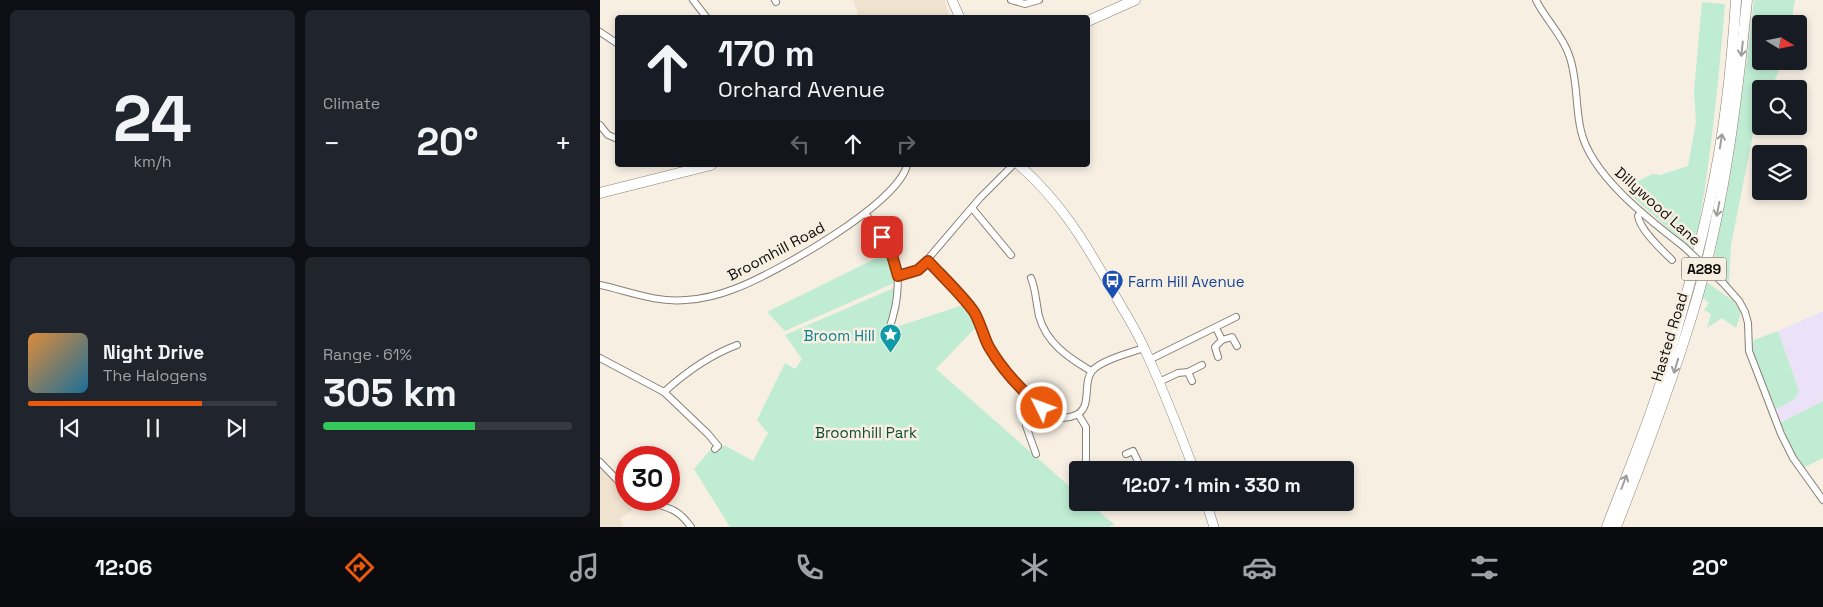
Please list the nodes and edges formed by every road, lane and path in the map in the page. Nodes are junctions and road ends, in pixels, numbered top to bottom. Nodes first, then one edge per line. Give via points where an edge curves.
1 (693, 0) edge
2 (952, 0) edge
3 (1011, 0) edge
4 (1039, 0) edge
5 (1136, 0) edge
6 (1536, 0) edge
7 (1736, 0) edge
8 (1747, 0) edge
9 (704, 15) edge
10 (959, 15) edge
11 (1090, 20) edge
12 (600, 32) edge
13 (615, 42) edge
14 (600, 125) edge
15 (615, 140) edge
16 (703, 167) edge
17 (907, 167) edge
18 (1011, 167) edge
19 (1021, 167) edge
20 (600, 193) edge
21 (972, 208) junction
22 (865, 212) junction
23 (1642, 212) junction
24 (1011, 255) dead end
25 (1672, 260) dead end
26 (928, 261) junction
27 (898, 276) junction
28 (1031, 278) dead end
29 (600, 285) edge
30 (1236, 317) dead end
31 (1216, 328) junction
32 (888, 332) dead end
33 (1222, 340) junction
34 (1238, 343) dead end
35 (737, 345) dead end
36 (1144, 348) junction
37 (1216, 355) dead end
38 (600, 358) edge
39 (1149, 360) junction
40 (1202, 364) dead end
41 (1091, 372) junction
42 (1188, 372) junction
43 (1192, 381) dead end
44 (1159, 382) junction
45 (664, 392) junction
46 (1035, 402) junction
47 (1078, 414) junction
48 (715, 449) dead end
49 (1036, 454) dead end
50 (1126, 454) dead end
51 (1086, 461) edge
52 (1138, 461) edge
53 (1191, 461) edge
54 (600, 462) edge
55 (615, 478) edge
56 (1823, 500) edge
57 (676, 511) edge
58 (1209, 511) edge
59 (691, 527) edge
60 (1214, 527) edge
61 (1606, 527) edge
62 (1616, 527) edge

1 - 9 street
2 - 10 main road
3 - 4 street via 1025,4
5 - 11 main road
6 - 23 street, Dillywood Lane via 1570,56 1585,146 1605,176
61 -> 7 main road, Hasted Road / A289 via 1661,383 1703,231 1726,105
8 -> 62 main road, Hasted Road / A289 via 1737,103 1698,294 1670,386
12 - 13 street
14 - 15 street
16 - 20 main road
17 - 22 street, Broomhill Road via 898,184
18 - 21 street
19 - 36 main road via 1052,197 1078,231
21 - 24 street
21 - 26 street
22 - 27 street via 890,248
22 - 29 street, Broomhill Road via 817,246 735,289 673,301
23 - 25 street via 1638,216 1639,221
23 - 56 street, Dillywood Lane, bridge via 1701,261 1739,301 1748,323 1749,351 1781,434 1793,458
26 - 27 street via 918,270
26 - 46 street via 973,310 990,347 1008,374
27 - 32 street via 899,293
28 - 41 street via 1039,317 1046,333 1057,347
30 - 31 street
31 - 33 street
31 - 39 street
33 - 34 street via 1232,337
33 - 37 street via 1215,347
35 - 45 street via 682,375
36 - 39 main road
36 - 41 street via 1099,365
38 - 45 street
39 - 44 main road
40 - 42 street
41 - 47 street via 1085,405
42 - 43 street
42 - 44 street
44 - 53 main road
45 - 48 street via 708,434 718,446
46 - 47 street via 1054,416 1068,418
46 - 49 street via 1025,415
47 - 51 street via 1086,427
50 - 52 street via 1133,451
54 - 55 street
57 - 59 street
58 - 60 main road

